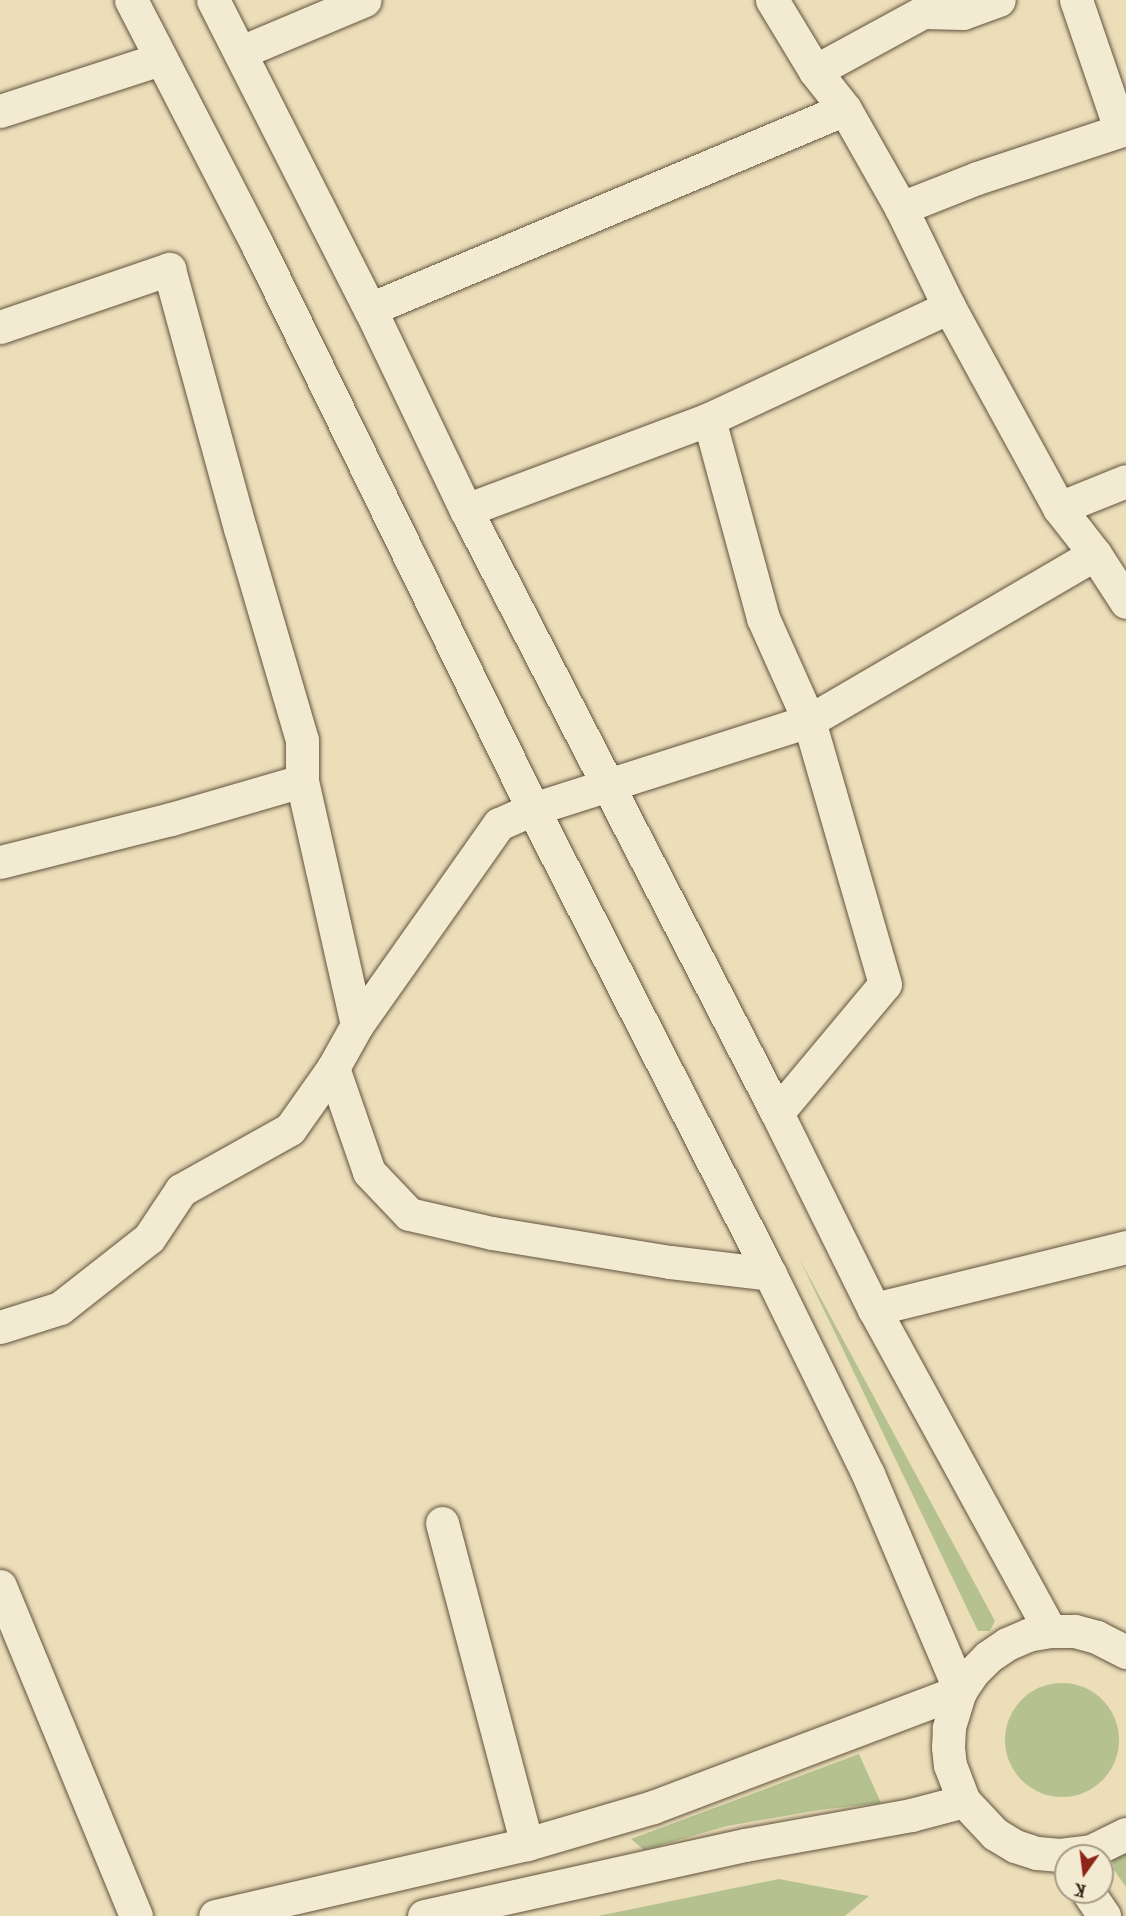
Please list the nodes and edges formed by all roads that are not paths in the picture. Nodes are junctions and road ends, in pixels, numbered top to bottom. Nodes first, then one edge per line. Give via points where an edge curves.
1 (131, 0) edge
2 (213, 0) edge
3 (365, 0) edge
4 (772, 0) edge
5 (999, 0) edge
6 (1076, 0) edge
7 (241, 52) junction
8 (160, 59) junction
9 (815, 71) junction
10 (845, 109) junction
11 (0, 111) edge
12 (1121, 116) edge
13 (901, 208) junction
14 (949, 307) junction
15 (370, 309) junction
16 (0, 327) edge
17 (710, 419) junction
18 (1126, 481) edge
19 (1059, 508) junction
20 (466, 510) junction
21 (1095, 554) junction
22 (1126, 602) edge
23 (809, 721) junction
24 (302, 781) junction
25 (607, 784) junction
26 (533, 809) junction
27 (0, 862) edge
28 (357, 1025) junction
29 (333, 1068) junction
30 (777, 1113) junction
31 (1126, 1247) edge
32 (770, 1274) junction
33 (874, 1309) junction
34 (0, 1327) edge
35 (441, 1523) dead end
36 (0, 1586) edge
37 (1050, 1631) junction
38 (1126, 1652) edge
39 (960, 1691) junction
40 (964, 1801) junction
41 (1126, 1834) edge
42 (527, 1844) junction
43 (1105, 1844) edge
44 (1054, 1857) edge
45 (136, 1916) edge
46 (216, 1916) edge
47 (424, 1916) edge

1 - 8 street
2 - 7 street
3 - 7 street
4 - 9 street
5 - 9 street via 963,13 923,12
6 - 12 street
7 - 15 street
8 - 11 street
8 - 26 street via 256,242
9 - 10 street
10 - 13 street
10 - 15 street
12 - 13 street via 1122,130
13 - 14 street
14 - 17 street
14 - 19 street
15 - 20 street
16 - 24 street via 168,269 302,740
17 - 20 street
17 - 23 street via 763,618
18 - 19 street
19 - 21 street
20 - 25 street
21 - 22 street
21 - 23 street
23 - 25 street
23 - 30 street via 885,984
24 - 27 street
24 - 28 street
25 - 26 street
25 - 30 street
26 - 28 street via 500,824
26 - 32 street
28 - 29 street
29 - 32 street via 369,1172 409,1214 514,1237
29 - 34 street via 290,1129 181,1190 149,1238 99,1279 60,1308
30 - 33 street
31 - 33 street
32 - 39 street via 868,1474
33 - 37 street
35 - 42 street
36 - 45 street
37 - 38 street via 1097,1636
37 - 39 street via 1028,1635 998,1650 973,1672
39 - 40 street via 949,1728 948,1747
39 - 42 street via 653,1807
40 - 44 street via 995,1834 1016,1846
40 - 47 street
41 - 43 street
42 - 46 street

